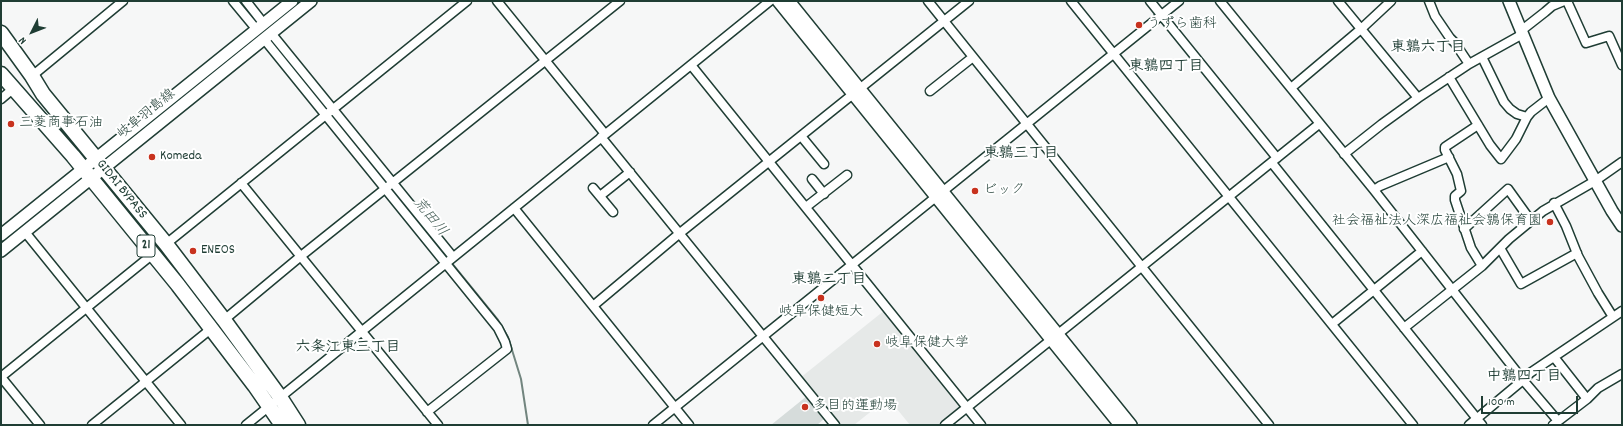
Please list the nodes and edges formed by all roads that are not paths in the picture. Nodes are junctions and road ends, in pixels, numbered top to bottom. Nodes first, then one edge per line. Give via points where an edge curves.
1 (124, 1) edge
2 (233, 1) edge
3 (246, 1) edge
4 (292, 1) edge
5 (312, 1) edge
6 (467, 1) edge
7 (497, 1) edge
8 (620, 1) edge
9 (770, 1) edge
10 (778, 1) edge
11 (789, 1) edge
12 (928, 1) edge
13 (969, 1) edge
14 (1071, 1) edge
15 (1150, 1) edge
16 (1179, 1) edge
17 (1220, 1) edge
18 (1338, 1) edge
19 (1391, 1) edge
20 (1429, 1) edge
21 (1509, 1) edge
22 (1566, 1) edge
23 (1161, 16) junction
24 (944, 21) junction
25 (260, 27) junction
26 (1361, 29) junction
27 (1522, 30) junction
28 (1, 33) edge
29 (268, 36) junction
30 (1114, 54) junction
31 (973, 57) junction
32 (1482, 57) junction
33 (546, 61) junction
34 (1469, 64) junction
35 (691, 65) junction
36 (1622, 65) edge
37 (1, 74) edge
38 (32, 76) junction
39 (1449, 77) junction
40 (14, 88) junction
41 (1291, 88) junction
42 (930, 91) dead end
43 (856, 92) junction
44 (1418, 98) junction
45 (1549, 98) junction
46 (1, 99) edge
47 (330, 112) junction
48 (1527, 117) junction
49 (1026, 124) junction
50 (1319, 124) junction
51 (1478, 125) junction
52 (603, 135) junction
53 (801, 136) junction
54 (1344, 154) junction
55 (1449, 157) junction
56 (1274, 160) junction
57 (769, 162) junction
58 (1622, 162) edge
59 (100, 164) junction
60 (824, 164) dead end
61 (630, 172) junction
62 (88, 174) junction
63 (847, 176) dead end
64 (812, 179) dead end
65 (1595, 181) junction
66 (241, 183) junction
67 (389, 186) junction
68 (594, 188) dead end
69 (1374, 190) junction
70 (824, 194) junction
71 (939, 195) junction
72 (600, 196) junction
73 (1229, 196) junction
74 (1554, 203) junction
75 (806, 207) junction
76 (514, 208) junction
77 (613, 212) dead end
78 (1531, 220) junction
79 (1622, 226) edge
80 (1464, 229) junction
81 (25, 232) junction
82 (680, 233) junction
83 (1, 235) edge
84 (166, 244) junction
85 (1500, 248) junction
86 (1, 251) edge
87 (1422, 251) junction
88 (1577, 253) junction
89 (153, 254) junction
90 (301, 256) junction
91 (449, 260) junction
92 (852, 264) junction
93 (1482, 266) junction
94 (1141, 267) junction
95 (1452, 289) junction
96 (1374, 290) junction
97 (594, 306) junction
98 (86, 309) junction
99 (1622, 311) edge
100 (1613, 317) junction
101 (224, 320) junction
102 (1332, 324) junction
103 (212, 328) junction
104 (1404, 328) junction
105 (362, 331) junction
106 (763, 336) junction
107 (1054, 337) junction
108 (1554, 357) junction
109 (1622, 374) edge
110 (1, 377) edge
111 (1523, 380) junction
112 (146, 382) junction
113 (1587, 399) junction
114 (275, 401) junction
115 (675, 407) junction
116 (967, 407) junction
117 (427, 412) junction
118 (1480, 422) edge
119 (1556, 423) edge
120 (40, 425) edge
121 (92, 425) edge
122 (181, 425) edge
123 (246, 425) edge
124 (282, 425) edge
125 (298, 425) edge
126 (438, 425) edge
127 (654, 425) edge
128 (689, 425) edge
129 (835, 425) edge
130 (945, 425) edge
131 (981, 425) edge
132 (1120, 425) edge
133 (1131, 425) edge
134 (1270, 425) edge
135 (1413, 425) edge
136 (1469, 425) edge

1 - 38 street
2 - 25 street
3 - 25 street
4 - 25 main road, 岐阜羽島線
5 - 29 main road, 岐阜羽島線
6 - 47 street
7 - 33 street
8 - 33 street
9 - 35 street
10 - 43 main road
11 - 43 main road
12 - 24 street
13 - 24 street
14 - 30 street
15 - 23 street
16 - 23 street
17 - 41 street
18 - 26 street
19 - 26 street
20 - 34 street via 1436,16
21 - 27 main road
22 - 27 street via 1552,6
22 - 36 street via 1586,43 1609,36
23 - 30 street
23 - 56 street
24 - 31 street
24 - 43 street
25 - 59 main road, 岐阜羽島線
26 - 41 street
26 - 44 street
27 - 32 street via 1521,35
27 - 45 main road
28 - 38 highway, GIDAI BYPASS / 21
29 - 47 street
29 - 59 main road, 岐阜羽島線
30 - 49 street
30 - 73 street
31 - 42 street
31 - 49 street
32 - 34 street
32 - 48 street via 1504,102 1517,114
33 - 52 street
33 - 67 street
34 - 39 street
35 - 52 street
35 - 57 street
37 - 40 highway, GIDAI BYPASS / 21
38 - 59 highway, GIDAI BYPASS / 21 via 43,94
39 - 44 street
39 - 51 street
40 - 46 street
40 - 62 highway, GIDAI BYPASS / 21
41 - 50 street
43 - 53 street
43 - 71 main road
44 - 54 street
45 - 48 street
45 - 65 main road
47 - 66 street
47 - 67 street
48 - 51 street via 1501,159
49 - 71 street
49 - 94 street
50 - 54 street
50 - 56 street
51 - 55 street via 1445,147
52 - 61 street
52 - 76 street
53 - 57 street
53 - 60 street
54 - 69 street
55 - 69 street
55 - 80 street via 1461,191 1455,196 1455,200
56 - 73 street
56 - 96 street
57 - 75 street
57 - 82 street
58 - 65 street
59 - 62 main road, 岐阜羽島線
59 - 84 highway, GIDAI BYPASS / 21
61 - 72 street
61 - 82 street
62 - 81 main road, 岐阜羽島線
62 - 83 main road, 岐阜羽島線
62 - 89 highway, GIDAI BYPASS / 21
63 - 70 street
64 - 70 street
65 - 74 street
65 - 79 main road
66 - 84 street
66 - 90 street
67 - 90 street
67 - 91 street
68 - 72 street
69 - 87 street
70 - 75 street
71 - 92 street
71 - 107 main road
72 - 77 street
73 - 94 street
73 - 102 street
74 - 78 street
74 - 88 street
75 - 92 street
76 - 91 street
76 - 97 street
78 - 80 street via 1508,188
78 - 85 street
80 - 93 street via 1470,248
81 - 86 main road, 岐阜羽島線
81 - 98 street
82 - 97 street
82 - 106 street
84 - 101 highway, GIDAI BYPASS / 21
85 - 88 street via 1521,284
85 - 93 street
87 - 95 street
87 - 96 street
88 - 100 street
89 - 98 street
89 - 103 highway, GIDAI BYPASS / 21
90 - 101 street
90 - 105 street
91 - 105 street
91 - 117 street via 498,328 507,349
92 - 106 street
92 - 116 street
93 - 95 street
94 - 107 street
94 - 134 street
95 - 104 street
95 - 111 street
96 - 102 street
96 - 104 street
97 - 115 street
98 - 110 street
98 - 112 street
99 - 100 street
100 - 108 street
101 - 114 highway, GIDAI BYPASS / 21
102 - 135 street
103 - 112 street
103 - 114 highway, GIDAI BYPASS / 21
104 - 118 street
105 - 114 street
105 - 117 street
106 - 115 street
106 - 129 street
107 - 116 street
107 - 132 main road
107 - 133 main road
108 - 111 street
108 - 113 street
109 - 113 street via 1598,388
110 - 120 street
111 - 118 street
111 - 119 street
112 - 121 street
112 - 122 street
113 - 119 street
114 - 123 street
114 - 124 highway, GIDAI BYPASS / 21
114 - 125 highway, GIDAI BYPASS / 21
115 - 127 street
115 - 128 street
116 - 130 street
116 - 131 street
117 - 126 street
118 - 136 street

